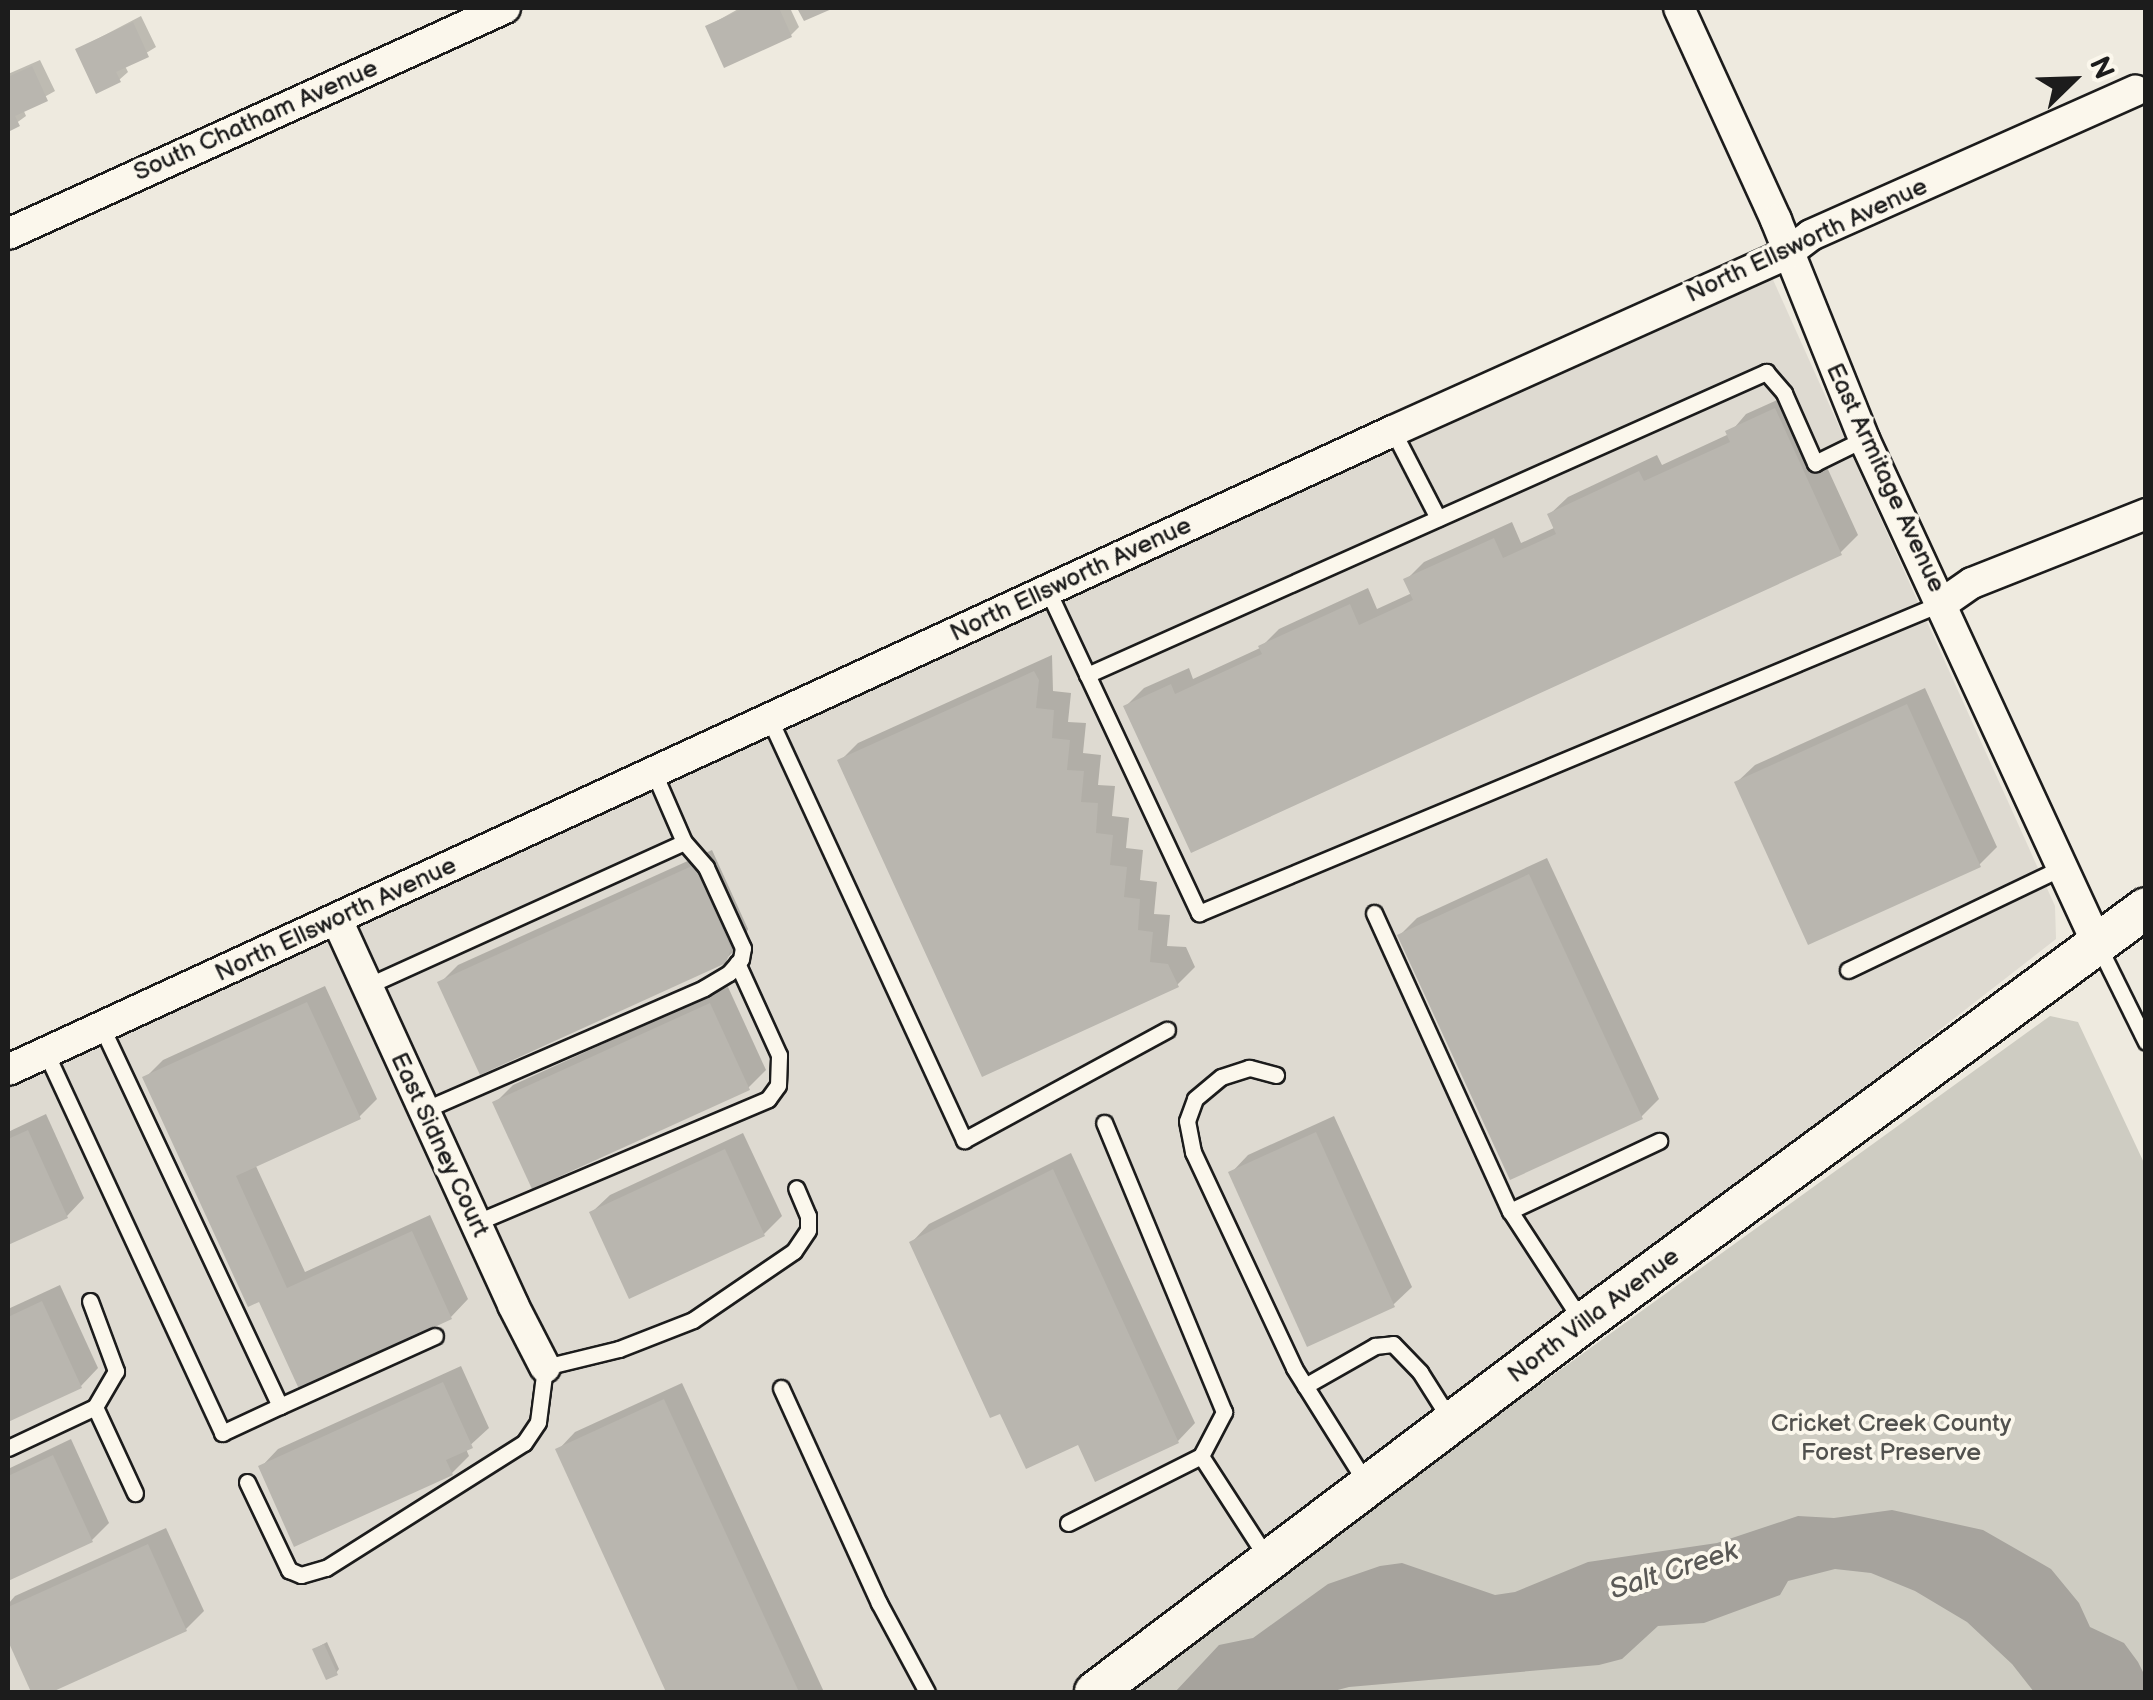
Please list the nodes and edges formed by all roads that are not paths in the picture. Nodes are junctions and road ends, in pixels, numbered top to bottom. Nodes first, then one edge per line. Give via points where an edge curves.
1 (506, 8) edge
2 (1679, 8) edge
3 (2135, 91) dead end
4 (8, 234) edge
5 (1786, 254) junction
6 (1393, 430) junction
7 (1864, 439) junction
8 (2146, 514) edge
9 (1438, 518) junction
10 (1048, 590) junction
11 (1943, 603) junction
12 (1087, 675) junction
13 (770, 720) junction
14 (654, 773) junction
15 (684, 842) junction
16 (2063, 868) junction
17 (2146, 908) edge
18 (1374, 913) dead end
19 (337, 920) junction
20 (2098, 945) junction
21 (737, 964) junction
22 (1848, 970) dead end
23 (367, 986) junction
24 (102, 1027) junction
25 (1167, 1030) dead end
26 (2146, 1042) edge
27 (46, 1053) junction
28 (8, 1070) edge
29 (1276, 1075) dead end
30 (424, 1110) junction
31 (1104, 1123) dead end
32 (1659, 1141) dead end
33 (796, 1188) dead end
34 (1510, 1211) junction
35 (475, 1223) junction
36 (90, 1302) dead end
37 (1583, 1324) junction
38 (435, 1336) dead end
39 (546, 1367) junction
40 (1305, 1386) junction
41 (781, 1388) dead end
42 (95, 1406) junction
43 (280, 1406) junction
44 (1452, 1422) junction
45 (8, 1448) edge
46 (1202, 1456) junction
47 (248, 1482) dead end
48 (1368, 1486) junction
49 (135, 1493) dead end
50 (1068, 1523) dead end
51 (1269, 1561) junction
52 (927, 1692) edge
53 (1095, 1692) edge

1 - 4 street, South Chatham Avenue
2 - 5 street, East Armitage Avenue
3 - 5 street, North Ellsworth Avenue via 1811,236
5 - 6 street, North Ellsworth Avenue
5 - 7 street, East Armitage Avenue
6 - 9 lane
6 - 10 street, North Ellsworth Avenue
7 - 9 lane via 1814,463 1784,393 1766,372
7 - 11 street, East Armitage Avenue
8 - 11 street via 1972,583
9 - 12 lane
10 - 12 lane
10 - 13 street, North Ellsworth Avenue
11 - 12 lane via 1199,913
11 - 16 street, East Armitage Avenue
13 - 14 street, North Ellsworth Avenue
13 - 25 lane via 964,1140
14 - 15 lane
14 - 19 street, North Ellsworth Avenue
15 - 21 lane via 706,866 743,948
15 - 23 lane
16 - 20 street, East Armitage Avenue
16 - 22 lane
17 - 20 main road, North Villa Avenue
18 - 34 lane
19 - 23 street, East Sidney Court
19 - 24 street, North Ellsworth Avenue
20 - 26 lane
20 - 37 main road, North Villa Avenue
21 - 30 lane via 704,988
21 - 35 lane via 779,1056 778,1085 768,1099
23 - 30 street, East Sidney Court
24 - 27 street, North Ellsworth Avenue
24 - 43 lane
27 - 28 street, North Ellsworth Avenue
27 - 43 lane via 222,1433
29 - 40 lane via 1249,1068 1221,1077 1195,1099 1187,1121 1193,1152
30 - 35 street, East Sidney Court
31 - 46 lane via 1224,1412
32 - 34 lane
33 - 39 lane via 808,1230 794,1251 694,1320
34 - 37 lane
35 - 39 street, East Sidney Court
36 - 42 lane via 116,1372
37 - 44 main road, North Villa Avenue
38 - 43 lane
39 - 47 lane via 538,1422 524,1443 326,1568 300,1575 288,1570
40 - 44 lane via 1375,1346 1393,1344
40 - 48 lane
41 - 52 lane
42 - 45 lane
42 - 49 lane
44 - 48 main road, North Villa Avenue
46 - 50 lane
46 - 51 lane
48 - 51 main road, North Villa Avenue
51 - 53 main road, North Villa Avenue

